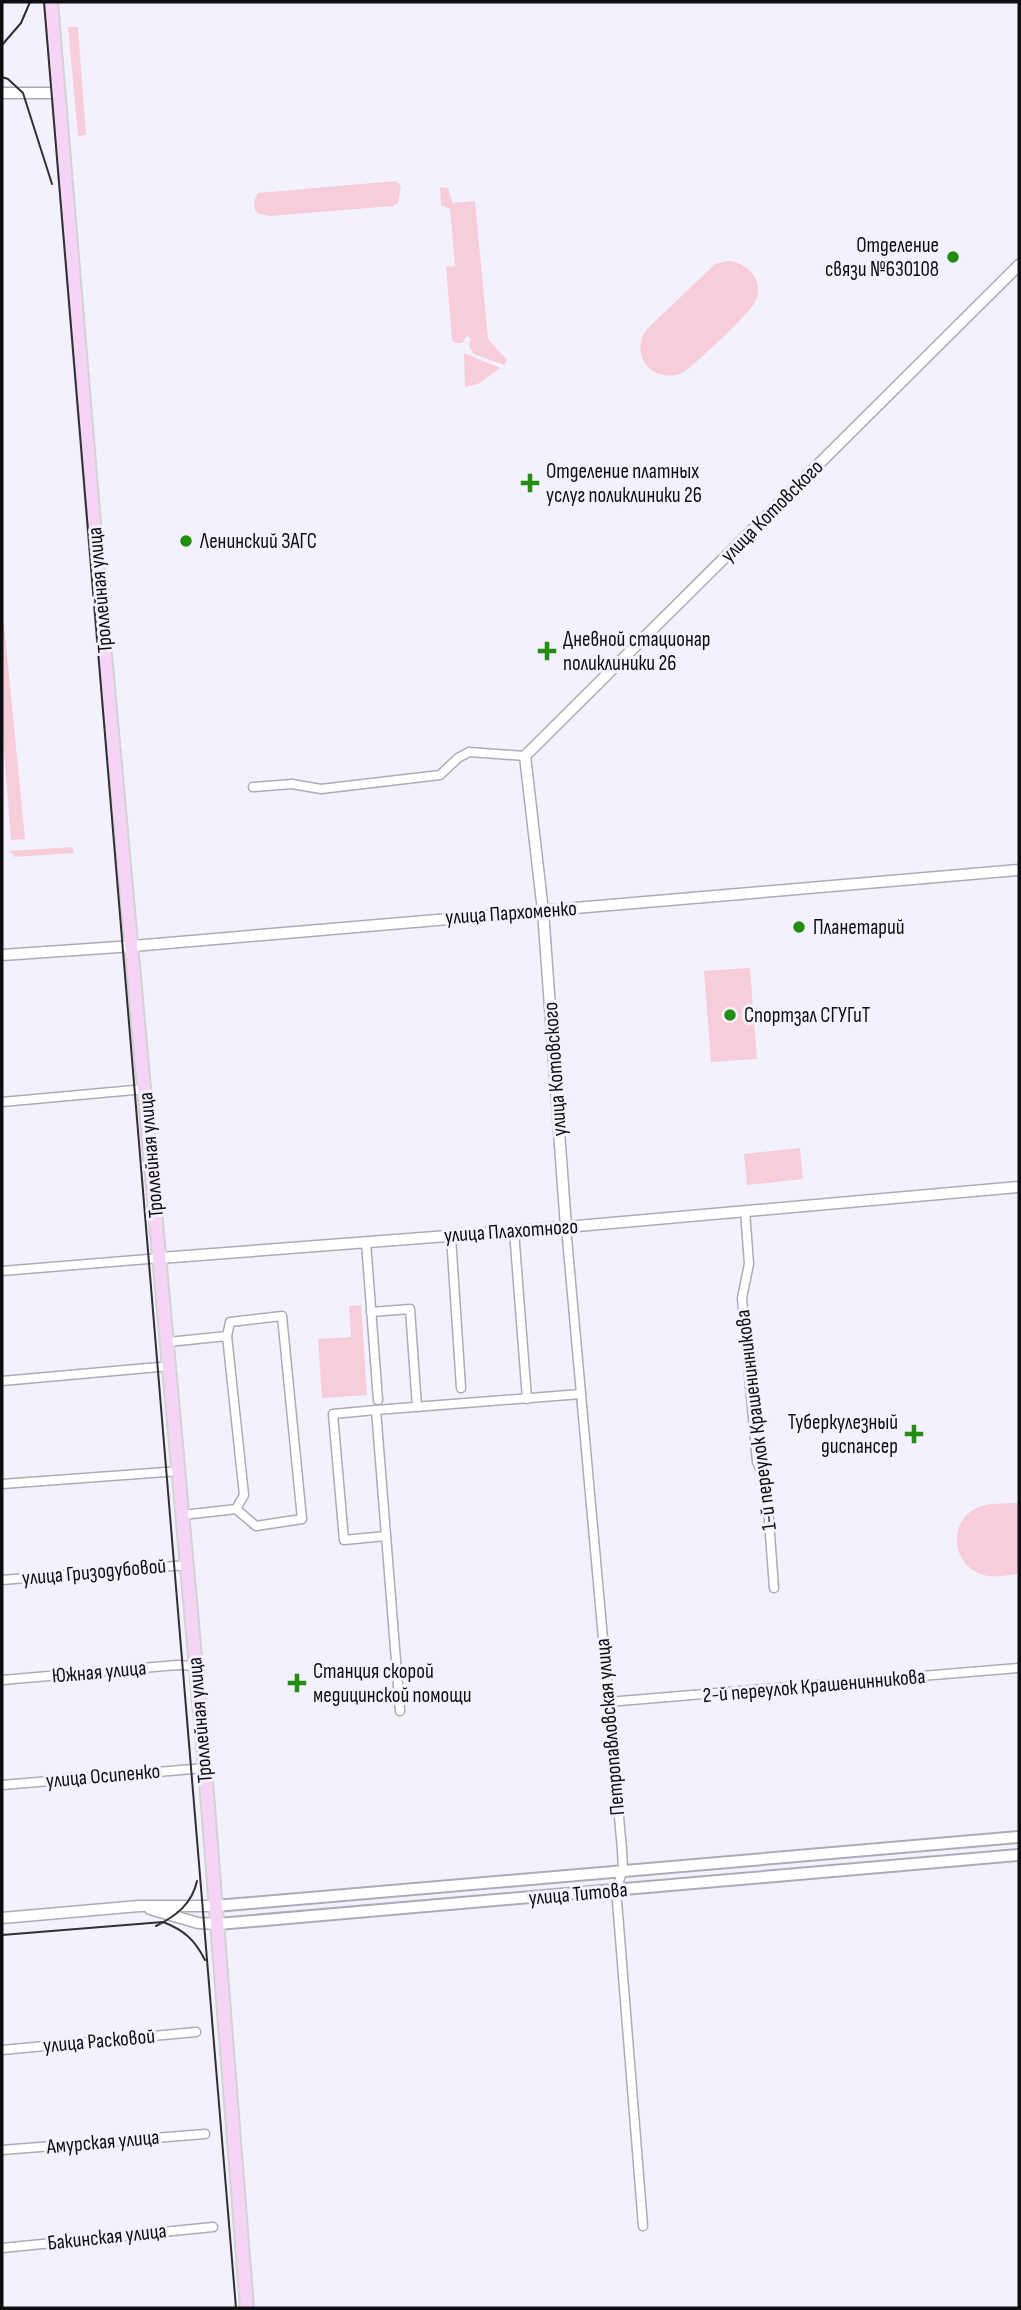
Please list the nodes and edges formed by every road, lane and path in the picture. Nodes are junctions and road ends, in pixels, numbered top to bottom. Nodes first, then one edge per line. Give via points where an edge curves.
1 (51, 2) edge
2 (2, 93) edge
3 (58, 93) junction
4 (1019, 265) edge
5 (525, 756) junction
6 (253, 787) dead end
7 (1019, 870) edge
8 (543, 911) junction
9 (133, 946) junction
10 (2, 954) edge
11 (145, 1089) junction
12 (2, 1102) edge
13 (1019, 1187) edge
14 (745, 1211) junction
15 (566, 1227) junction
16 (513, 1231) junction
17 (451, 1236) junction
18 (366, 1242) junction
19 (160, 1258) junction
20 (2, 1271) edge
21 (371, 1312) junction
22 (227, 1336) junction
23 (167, 1342) junction
24 (170, 1366) junction
25 (2, 1381) edge
26 (461, 1388) dead end
27 (581, 1394) junction
28 (527, 1399) junction
29 (378, 1400) dead end
30 (417, 1407) junction
31 (376, 1410) junction
32 (179, 1471) junction
33 (2, 1485) edge
34 (236, 1510) junction
35 (183, 1515) junction
36 (386, 1536) junction
37 (187, 1565) junction
38 (2, 1580) edge
39 (774, 1588) dead end
40 (196, 1667) junction
41 (1019, 1668) edge
42 (2, 1680) edge
43 (608, 1702) junction
44 (400, 1711) dead end
45 (205, 1768) junction
46 (2, 1785) edge
47 (1019, 1837) edge
48 (1019, 1856) edge
49 (623, 1870) junction
50 (617, 1890) junction
51 (139, 1906) junction
52 (216, 1906) junction
53 (2, 1918) edge
54 (218, 1924) junction
55 (196, 2032) dead end
56 (2, 2050) edge
57 (205, 2134) dead end
58 (2, 2150) edge
59 (643, 2226) dead end
60 (213, 2227) dead end
61 (2, 2248) edge
62 (247, 2308) edge

1 - 3 main road, Троллейная улица
2 - 3 street
3 - 9 main road, Троллейная улица
4 - 5 street, улица Котовского
5 - 6 street via 469,752 440,775 321,789 292,784
5 - 8 street, улица Котовского
7 - 8 street, улица Пархоменко
8 - 9 street, улица Пархоменко
8 - 15 street, улица Котовского
9 - 10 street, улица Пархоменко
9 - 11 main road, Троллейная улица
11 - 12 street
11 - 19 main road, Троллейная улица
13 - 14 street, улица Плахотного
14 - 15 street, улица Плахотного
14 - 39 street, 1-й переулок Крашенинникова via 749,1264 742,1298 757,1462 766,1481
15 - 16 street, улица Плахотного
15 - 27 street, Петропавловская улица
16 - 17 street, улица Плахотного
16 - 28 street
17 - 18 street, улица Плахотного
17 - 26 street
18 - 19 street, улица Плахотного
18 - 21 street
19 - 20 street, улица Плахотного
19 - 23 main road, Троллейная улица
21 - 29 street
21 - 30 street via 410,1309
22 - 23 street
22 - 34 street via 244,1495
22 - 34 street via 230,1322 282,1316 302,1519 256,1526
23 - 24 main road, Троллейная улица
24 - 25 street
24 - 32 main road, Троллейная улица
27 - 28 street
27 - 43 street, Петропавловская улица
28 - 30 street
30 - 31 street
31 - 36 street
31 - 36 street via 333,1414 344,1539
32 - 33 street
32 - 35 main road, Троллейная улица
34 - 35 street
35 - 37 main road, Троллейная улица
36 - 44 street
37 - 38 street, улица Гризодубовой
37 - 40 main road, Троллейная улица
40 - 42 street, Южная улица
40 - 45 main road, Троллейная улица
41 - 43 street, 2-й переулок Крашенинникова
43 - 49 street, Петропавловская улица
45 - 46 street, улица Осипенко
45 - 52 main road, Троллейная улица
47 - 49 main road, улица Титова
48 - 50 main road, улица Титова
49 - 50 street, Петропавловская улица
49 - 52 main road, улица Титова
50 - 54 main road, улица Титова
50 - 59 street, Петропавловская улица
51 - 52 street, улица Титова
51 - 53 street, улица Титова
51 - 54 street, улица Титова
52 - 54 main road, Троллейная улица
54 - 62 main road, Троллейная улица
55 - 56 street, улица Расковой
57 - 58 street, Амурская улица
60 - 61 street, Бакинская улица

